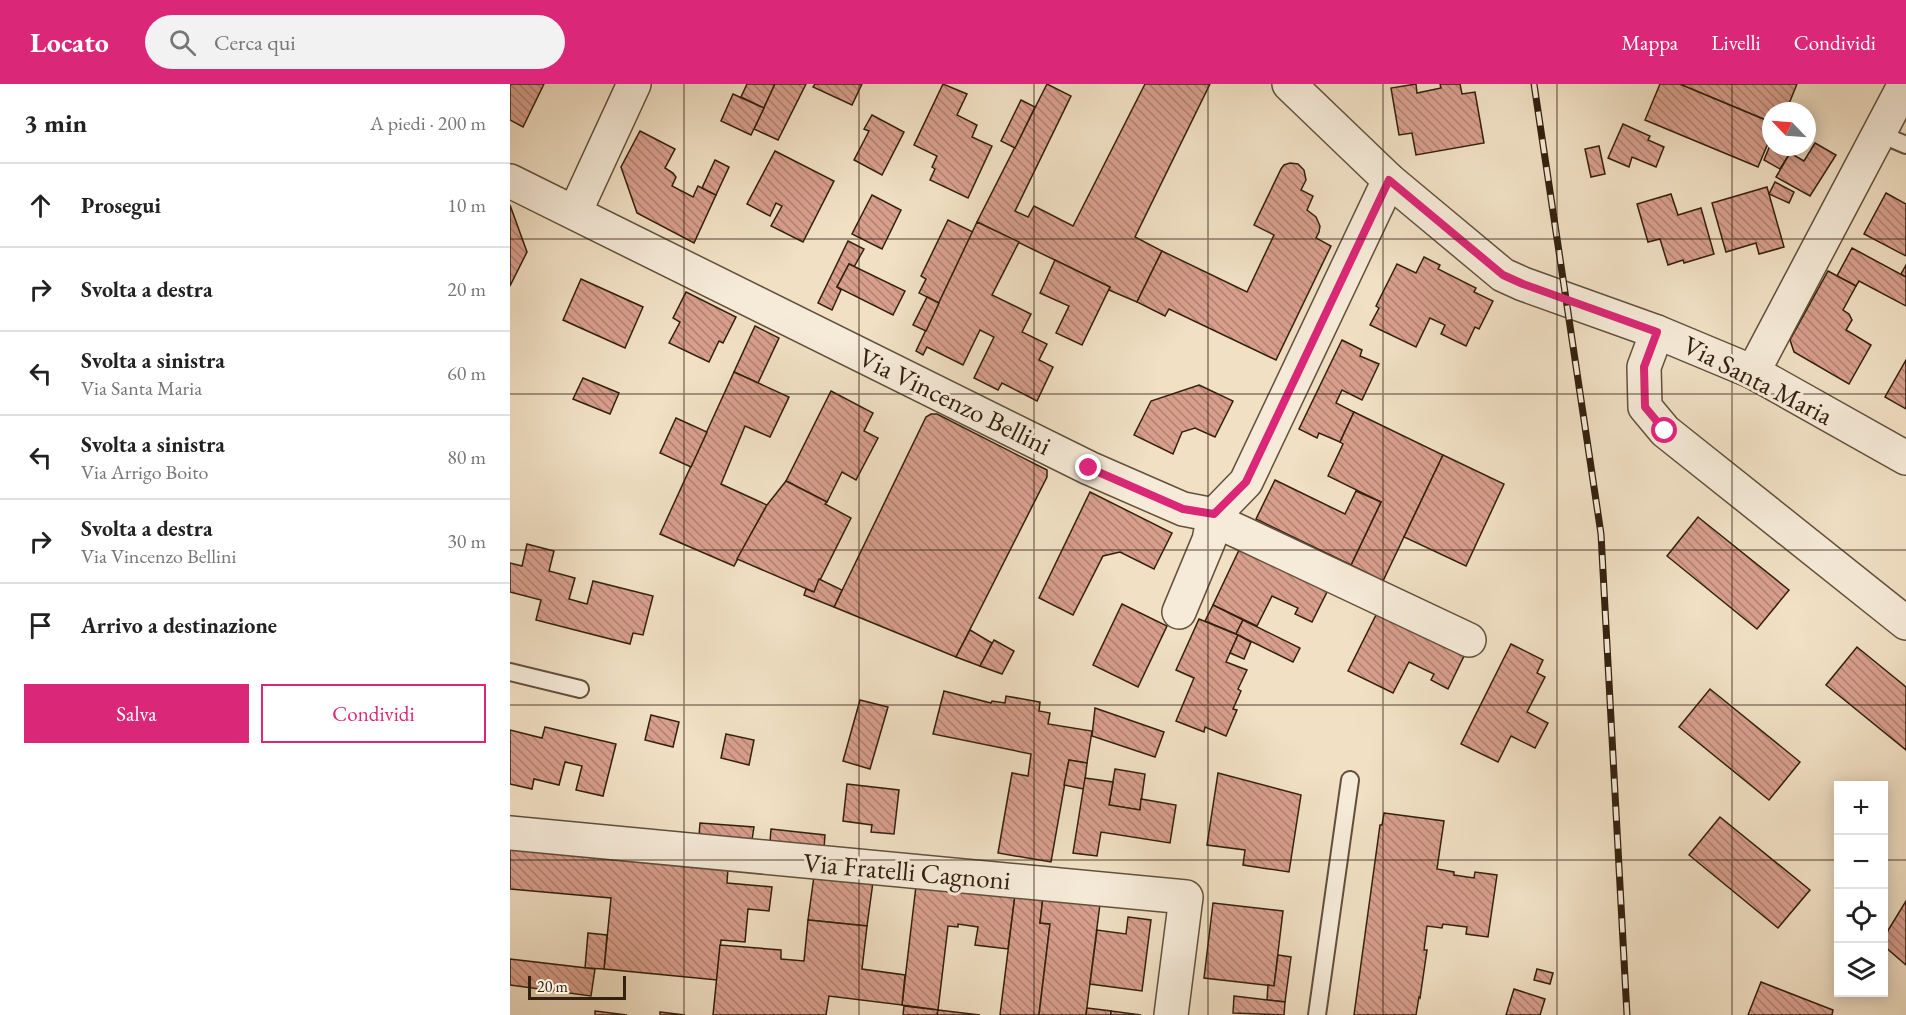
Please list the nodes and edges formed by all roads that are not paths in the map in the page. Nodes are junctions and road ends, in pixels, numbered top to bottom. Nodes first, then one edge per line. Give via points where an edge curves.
1 (634, 84) edge
2 (1289, 84) edge
3 (1905, 84) edge
4 (1893, 139) edge
5 (1389, 180) junction
6 (510, 181) edge
7 (575, 212) junction
8 (1657, 332) junction
9 (1753, 372) junction
10 (1906, 458) edge
11 (1214, 514) junction
12 (1179, 612) dead end
13 (1906, 623) edge
14 (1469, 640) dead end
15 (510, 672) edge
16 (580, 689) dead end
17 (1350, 780) dead end
18 (510, 833) edge
19 (1171, 1015) edge
20 (1317, 1015) edge

1 - 7 street
2 - 5 street, Via Santa Maria
3 - 4 street
4 - 9 street
5 - 8 street, Via Santa Maria via 1503,275
5 - 11 street via 1246,482
6 - 7 street, Via Vincenzo Bellini
7 - 11 street, Via Vincenzo Bellini via 1089,468 1183,509
8 - 9 street, Via Santa Maria
8 - 13 street via 1644,367 1645,407 1665,431
9 - 10 street, Via Santa Maria
11 - 12 street via 1209,540
11 - 14 street, Via Vincenzo Bellini via 1236,531
15 - 16 lane
17 - 20 lane
18 - 19 street, Via Fratelli Cagnoni via 1186,897

